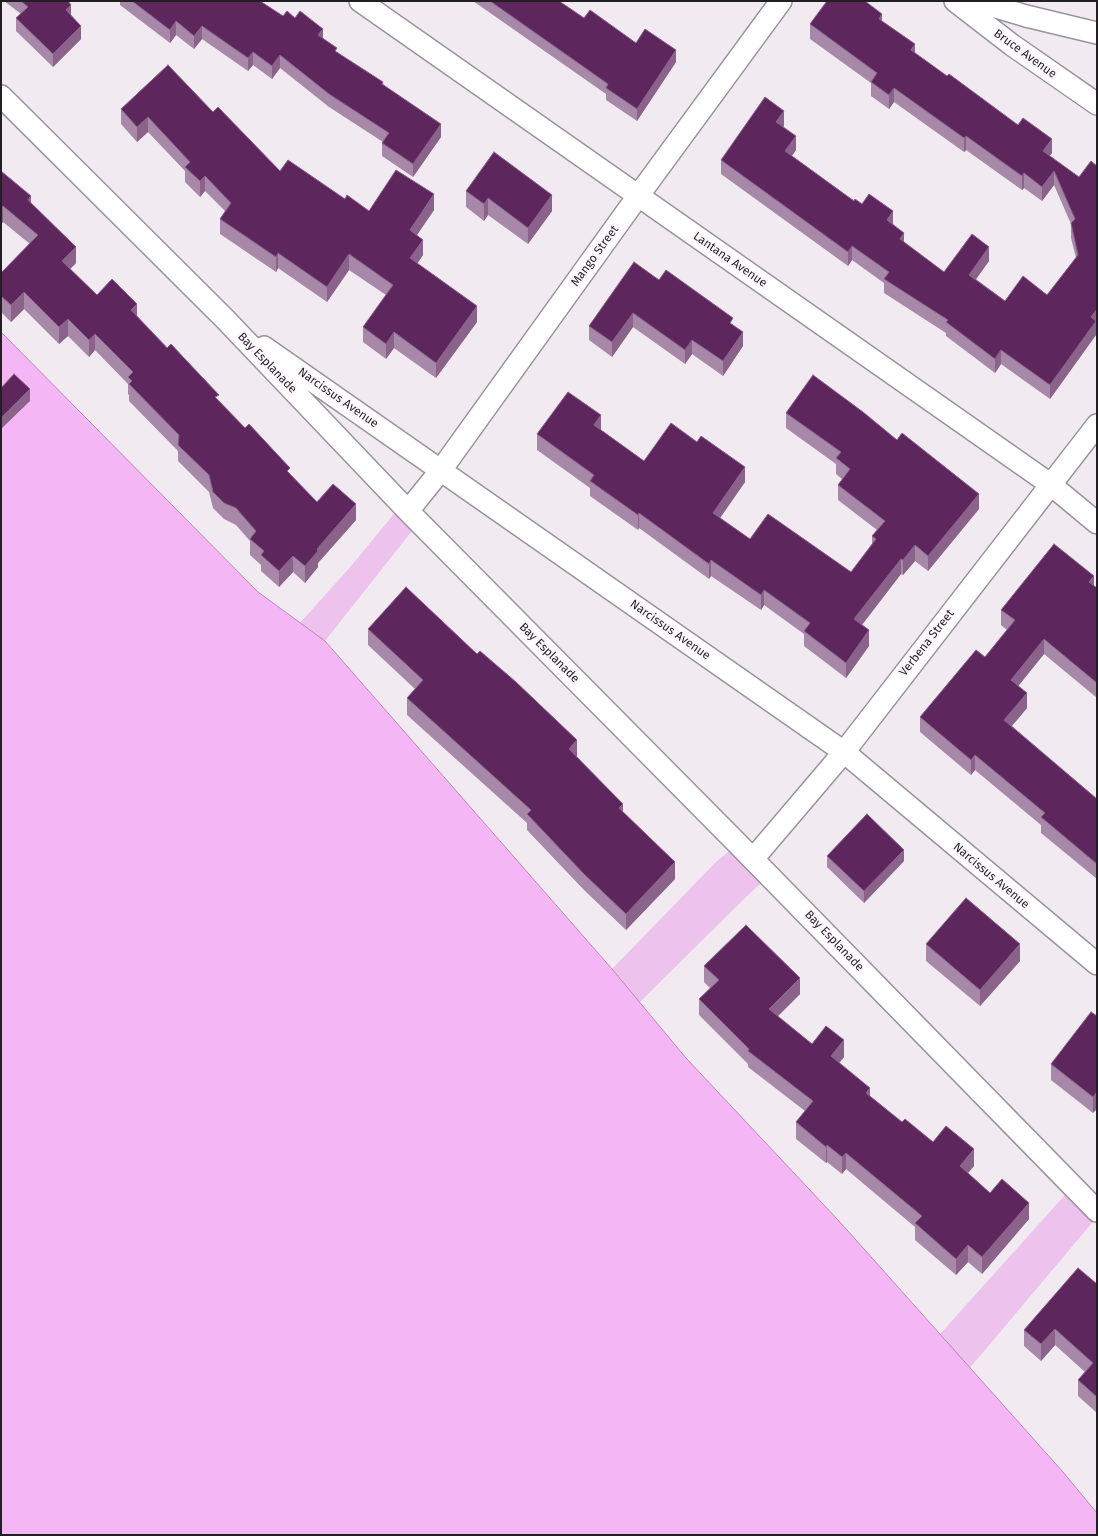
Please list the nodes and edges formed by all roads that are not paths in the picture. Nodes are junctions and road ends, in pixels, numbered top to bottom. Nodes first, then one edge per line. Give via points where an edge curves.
1 (360, 1) edge
2 (781, 1) edge
3 (955, 1) edge
4 (976, 1) edge
5 (1097, 33) edge
6 (1, 96) edge
7 (1097, 104) edge
8 (638, 196) junction
9 (225, 319) junction
10 (1097, 425) edge
11 (442, 470) junction
12 (1050, 484) junction
13 (408, 511) junction
14 (1097, 524) edge
15 (844, 752) junction
16 (753, 859) junction
17 (1097, 964) edge
18 (1095, 1207) edge

1 - 8 street, Lantana Avenue
2 - 8 street, Mango Street
3 - 7 street, Bruce Avenue via 1012,46
4 - 5 street
6 - 9 street, Bay Esplanade
8 - 11 street, Mango Street
8 - 12 street, Lantana Avenue
9 - 11 street, Narcissus Avenue
9 - 13 street, Bay Esplanade
10 - 12 street, Verbena Street
11 - 13 street, Mango Street
11 - 15 street, Narcissus Avenue
12 - 14 street, Lantana Avenue
12 - 15 street, Verbena Street
13 - 16 street, Bay Esplanade
15 - 16 street, Verbena Street
15 - 17 street, Narcissus Avenue
16 - 18 street, Bay Esplanade

